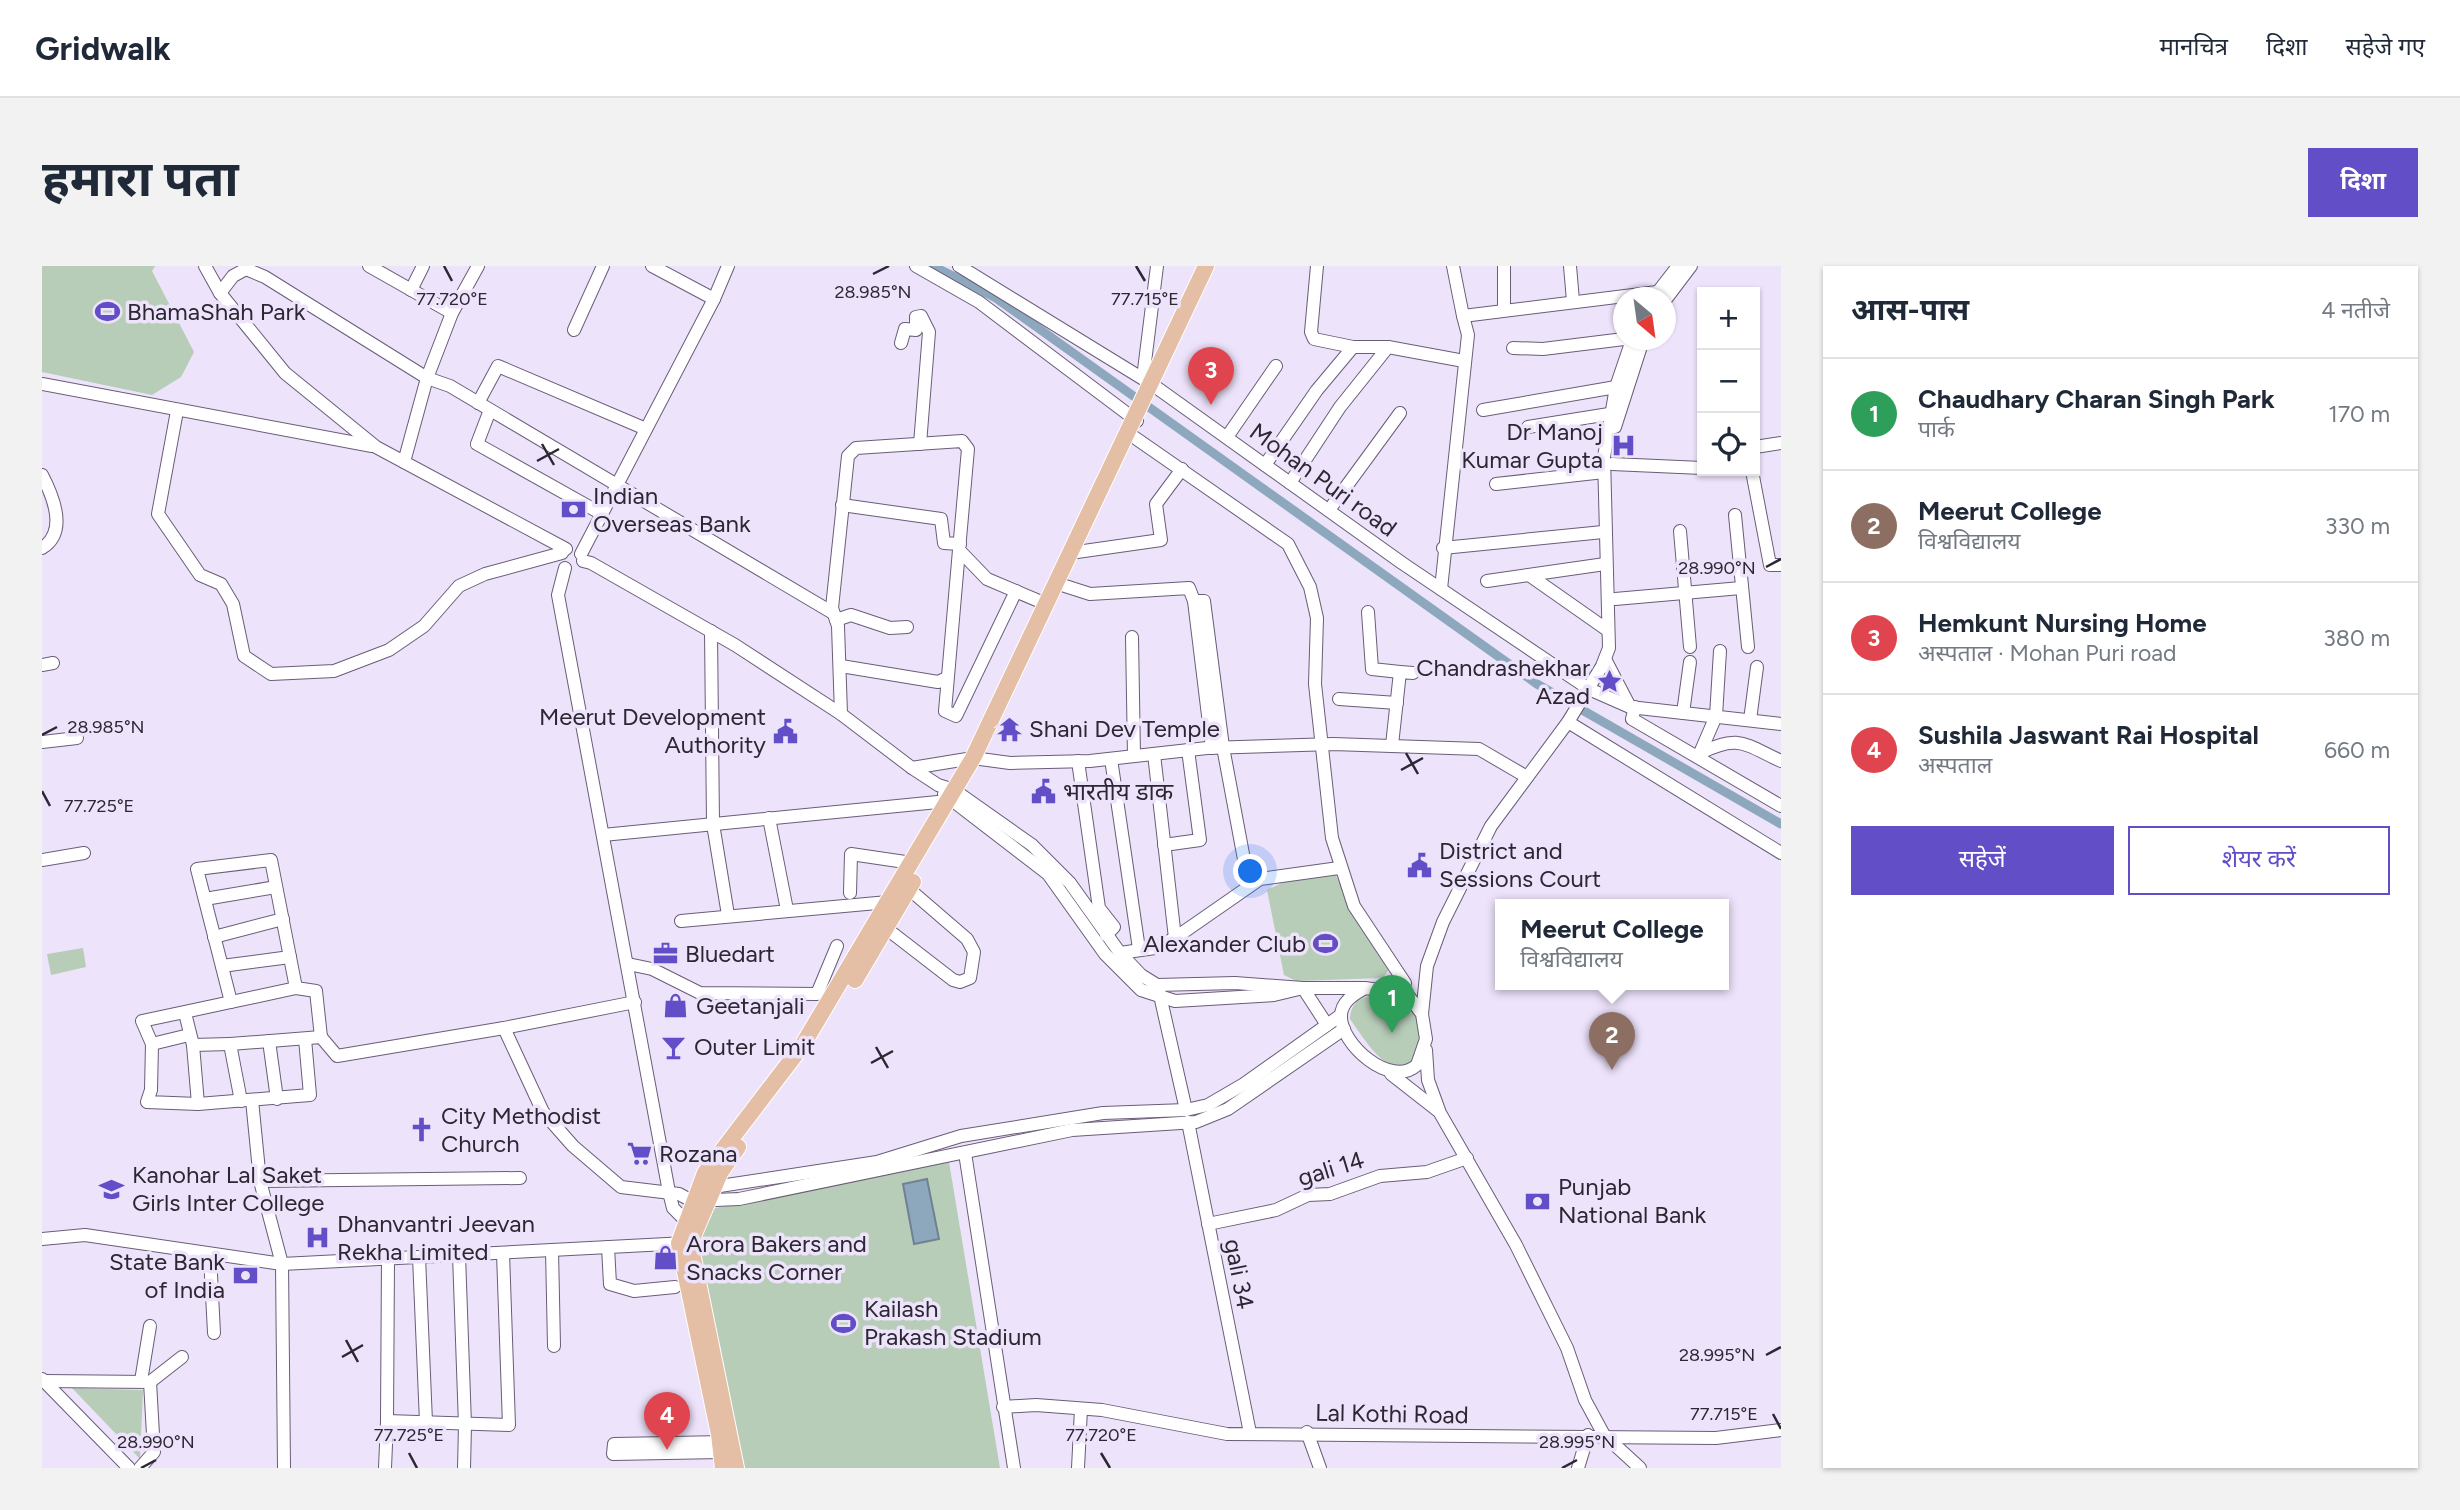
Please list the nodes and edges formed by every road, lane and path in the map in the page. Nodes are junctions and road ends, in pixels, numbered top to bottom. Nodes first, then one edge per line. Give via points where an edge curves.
1 (205, 266) edge
2 (369, 266) edge
3 (423, 266) edge
4 (478, 266) edge
5 (603, 266) edge
6 (652, 266) edge
7 (728, 266) edge
8 (916, 266) edge
9 (959, 266) edge
10 (1157, 266) edge
11 (1206, 266) edge
12 (1212, 266) edge
13 (1317, 266) edge
14 (1453, 266) edge
15 (1504, 266) edge
16 (1570, 266) edge
17 (1678, 266) edge
18 (1691, 266) edge
19 (1665, 287) edge
20 (1669, 287) edge
21 (411, 290) junction
22 (220, 293) junction
23 (713, 299) junction
24 (1613, 299) edge
25 (1573, 301) junction
26 (1504, 310) junction
27 (452, 313) junction
28 (1463, 316) junction
29 (574, 330) dead end
30 (1613, 340) edge
31 (901, 343) dead end
32 (1353, 347) junction
33 (1388, 348) junction
34 (1513, 348) dead end
35 (1629, 350) edge
36 (1640, 350) edge
37 (1464, 361) junction
38 (1276, 366) dead end
39 (427, 378) junction
40 (42, 384) edge
41 (1148, 386) junction
42 (1616, 387) junction
43 (478, 403) junction
44 (490, 410) junction
45 (1483, 410) dead end
46 (177, 411) junction
47 (1400, 413) dead end
48 (1609, 414) junction
49 (1135, 421) junction
50 (1528, 427) dead end
51 (646, 429) junction
52 (1227, 437) junction
53 (1781, 443) edge
54 (920, 444) junction
55 (1760, 446) edge
56 (376, 447) junction
57 (404, 462) junction
58 (1265, 464) junction
59 (1608, 468) junction
60 (1697, 468) edge
61 (1182, 469) junction
62 (1109, 475) junction
63 (1753, 476) edge
64 (43, 480) edge
65 (1290, 482) junction
66 (1496, 484) dead end
67 (616, 486) junction
68 (842, 505) junction
69 (1329, 510) junction
70 (602, 514) junction
71 (1735, 514) dead end
72 (1680, 531) dead end
73 (1603, 532) junction
74 (959, 547) junction
75 (42, 548) edge
76 (1443, 548) junction
77 (564, 551) junction
78 (1077, 552) junction
79 (582, 558) junction
80 (1605, 564) junction
81 (1781, 565) edge
82 (565, 568) junction
83 (1529, 575) junction
84 (1487, 581) dead end
85 (1062, 585) junction
86 (1741, 588) junction
87 (1441, 589) junction
88 (1016, 591) junction
89 (1686, 593) junction
90 (1615, 599) junction
91 (1046, 604) junction
92 (1368, 612) dead end
93 (835, 617) junction
94 (907, 627) dead end
95 (711, 631) junction
96 (1607, 634) junction
97 (1132, 637) dead end
98 (1690, 647) dead end
99 (1748, 647) dead end
100 (1720, 651) dead end
101 (1605, 659) junction
102 (1690, 662) dead end
103 (841, 666) junction
104 (1757, 667) dead end
105 (947, 678) junction
106 (1588, 689) junction
107 (1339, 699) dead end
108 (1397, 703) junction
109 (1633, 707) junction
110 (1683, 713) junction
111 (841, 714) junction
112 (1716, 716) junction
113 (1571, 718) junction
114 (1750, 720) junction
115 (1781, 724) edge
116 (77, 738) dead end
117 (42, 742) edge
118 (1321, 744) junction
119 (1392, 745) junction
120 (1218, 747) junction
121 (1188, 750) junction
122 (1154, 754) junction
123 (1134, 756) junction
124 (978, 758) junction
125 (1111, 759) junction
126 (1078, 761) junction
127 (1781, 761) edge
128 (912, 768) junction
129 (1527, 777) junction
130 (953, 797) junction
131 (1781, 806) edge
132 (769, 818) junction
133 (713, 824) junction
134 (603, 835) junction
135 (1164, 845) junction
136 (84, 853) dead end
137 (1781, 853) edge
138 (42, 860) edge
139 (912, 863) junction
140 (1339, 868) junction
141 (1249, 886) junction
142 (276, 887) junction
143 (909, 889) junction
144 (850, 893) dead end
145 (205, 899) junction
146 (888, 902) junction
147 (787, 909) junction
148 (728, 915) junction
149 (283, 919) junction
150 (681, 921) dead end
151 (887, 929) junction
152 (1106, 935) junction
153 (214, 937) junction
154 (1175, 938) junction
155 (836, 946) dead end
156 (1139, 949) junction
157 (1120, 953) junction
158 (290, 957) junction
159 (628, 964) junction
160 (222, 966) junction
161 (1427, 966) junction
162 (1405, 983) junction
163 (296, 988) junction
164 (1303, 988) junction
165 (1365, 988) junction
166 (1389, 990) junction
167 (1159, 991) junction
168 (817, 994) junction
169 (835, 994) junction
170 (231, 1002) junction
171 (635, 1002) junction
172 (185, 1013) junction
173 (1422, 1014) junction
174 (1341, 1015) junction
175 (1327, 1025) junction
176 (504, 1028) junction
177 (1344, 1029) junction
178 (321, 1038) junction
179 (305, 1039) junction
180 (191, 1040) junction
181 (269, 1041) junction
182 (152, 1044) junction
183 (230, 1044) junction
184 (1425, 1045) junction
185 (1388, 1072) junction
186 (277, 1099) junction
187 (247, 1100) junction
188 (198, 1104) junction
189 (1440, 1113) junction
190 (1187, 1116) junction
191 (965, 1153) junction
192 (1466, 1158) junction
193 (520, 1178) dead end
194 (260, 1181) junction
195 (694, 1194) junction
196 (687, 1222) junction
197 (1208, 1224) junction
198 (42, 1239) edge
199 (684, 1243) junction
200 (608, 1247) junction
201 (552, 1250) junction
202 (503, 1253) junction
203 (211, 1255) junction
204 (459, 1255) junction
205 (419, 1257) junction
206 (388, 1259) junction
207 (282, 1264) junction
208 (675, 1287) dead end
209 (150, 1326) dead end
210 (214, 1332) dead end
211 (554, 1346) dead end
212 (182, 1357) dead end
213 (43, 1380) edge
214 (146, 1381) junction
215 (1003, 1407) junction
216 (1081, 1409) junction
217 (387, 1421) junction
218 (426, 1422) junction
219 (466, 1425) junction
220 (1778, 1431) edge
221 (1307, 1432) junction
222 (1250, 1433) junction
223 (1604, 1435) junction
224 (1588, 1436) junction
225 (1781, 1446) edge
226 (724, 1451) edge
227 (121, 1465) edge
228 (140, 1468) edge
229 (284, 1468) edge
230 (385, 1468) edge
231 (464, 1468) edge
232 (736, 1468) edge
233 (1014, 1468) edge
234 (1078, 1468) edge
235 (1320, 1468) edge
236 (1578, 1468) edge
237 (1640, 1468) edge

1 - 22 street
2 - 21 street
3 - 21 street
4 - 27 street
5 - 29 street
6 - 23 street
7 - 23 street
8 - 49 street via 979,302
9 - 41 street, Mohan Puri road
10 - 41 street
11 - 41 main road
12 - 41 main road
13 - 32 street via 1314,339
14 - 28 street
15 - 26 street
16 - 25 street
17 - 19 street
18 - 20 street
21 - 27 street
22 - 39 street via 233,276 246,269
22 - 56 street via 285,373
23 - 51 street
24 - 25 street
25 - 26 street
26 - 28 street
27 - 39 street
28 - 37 street via 1468,335
30 - 34 street
31 - 54 street via 905,329 916,330 916,317 921,316 929,331
32 - 33 street
32 - 58 street
33 - 37 street
33 - 65 street via 1340,407
35 - 42 street
36 - 59 street via 1614,431
37 - 76 street
38 - 52 street
39 - 43 street
39 - 57 street
40 - 46 street
41 - 49 main road
41 - 52 street, Mohan Puri road
42 - 45 street
42 - 48 street
43 - 44 street
43 - 51 street via 498,366
44 - 67 street
44 - 70 street via 477,444
46 - 56 street
46 - 77 street via 158,514 200,575 221,584 233,604 244,656 271,674 334,671 389,650 424,626 459,586
47 - 69 street
48 - 50 street
48 - 59 street
49 - 61 street
49 - 62 main road
51 - 67 street
52 - 58 street, Mohan Puri road
53 - 55 street
54 - 68 street via 856,448 848,456
54 - 74 street via 962,441 968,449
56 - 57 street
57 - 77 street
58 - 65 street, Mohan Puri road
59 - 60 street
59 - 66 street
59 - 73 street
59 - 90 street
61 - 78 street via 1156,504 1161,540
61 - 118 street via 1288,544 1310,587 1317,618 1315,684
62 - 78 main road
62 - 91 main road
63 - 81 street via 1770,565
64 - 75 street via 57,511 49,544
65 - 69 street, Mohan Puri road
67 - 70 street
67 - 93 street
68 - 74 street via 941,519 944,543
68 - 93 street
69 - 87 street, Mohan Puri road
70 - 79 street
71 - 86 street
72 - 89 street
73 - 76 street
73 - 80 street
74 - 88 street via 987,579
74 - 105 street
76 - 87 street
77 - 79 street via 576,548
77 - 82 street via 560,561
78 - 85 main road
79 - 82 street via 576,569
79 - 95 street
80 - 83 street
80 - 96 street
82 - 134 street via 558,595
83 - 84 street
83 - 96 street
85 - 120 street via 1090,594 1189,588
85 - 124 main road
86 - 89 street
86 - 99 street
87 - 106 street, Mohan Puri road
88 - 91 street
88 - 105 street via 956,716 945,711
89 - 90 street
89 - 98 street
90 - 96 street via 1614,630
91 - 124 main road
92 - 108 street via 1372,669 1406,673
93 - 94 street via 851,615 890,628
93 - 103 street
95 - 111 street
95 - 133 street
96 - 101 street
97 - 123 street
100 - 112 street
101 - 106 street
101 - 109 street
102 - 110 street
103 - 105 street via 938,682
103 - 111 street
104 - 114 street
106 - 109 street, Mohan Puri road
106 - 113 street
107 - 108 street
108 - 119 street
109 - 110 street
109 - 131 street via 1632,719
110 - 112 street
111 - 128 street
112 - 114 street
112 - 127 street via 1700,753 1724,741 1739,742
113 - 129 street
113 - 137 street
114 - 115 street
116 - 117 street
118 - 119 street
118 - 120 street
118 - 140 street
119 - 129 street via 1479,749
120 - 121 street
120 - 141 street
121 - 122 street
121 - 135 street via 1200,841
122 - 123 street
122 - 135 street
123 - 125 street
124 - 126 street via 1010,763
124 - 128 street
124 - 130 main road
125 - 126 street
125 - 156 street
126 - 152 street via 1099,908 1114,927
128 - 130 street
129 - 161 street via 1491,826 1443,922
130 - 132 street
130 - 139 main road
130 - 143 main road
130 - 152 street via 1032,845 1070,883
130 - 167 street via 1048,874 1127,978 1141,990
132 - 133 street
132 - 147 street
133 - 134 street
133 - 148 street
134 - 159 street
135 - 154 street
136 - 138 street
139 - 144 street via 851,854
139 - 146 main road
140 - 141 street via 1260,879
140 - 162 street via 1354,906
141 - 154 street
142 - 145 street
142 - 145 street via 271,860 197,869
142 - 149 street
143 - 151 main road
143 - 151 street via 967,939 974,952 970,978 953,980
145 - 153 street
146 - 147 street
146 - 169 main road
147 - 148 street
148 - 150 street
149 - 153 street
149 - 158 street
151 - 195 main road via 811,1046 720,1172
152 - 157 street
153 - 160 street
154 - 156 street via 1155,948
155 - 168 street
156 - 157 street
157 - 167 street
158 - 160 street
158 - 163 street
159 - 168 street via 652,969 701,993
159 - 171 street
160 - 170 street
161 - 162 street
161 - 173 street
162 - 166 street
163 - 170 street
163 - 178 street via 316,991
164 - 165 street
164 - 167 street via 1248,983
164 - 175 street
165 - 166 street
165 - 174 street via 1348,999
166 - 173 street via 1413,998
167 - 190 street, gali 34
168 - 169 street
169 - 195 main road
170 - 172 street
171 - 176 street
171 - 195 street
172 - 180 street
172 - 182 street via 142,1021
173 - 184 street
174 - 175 street
174 - 177 street
175 - 190 street via 1244,1084
176 - 178 street via 338,1056
176 - 195 street via 533,1096 573,1146 621,1187
177 - 185 street via 1367,1058
177 - 190 street via 1228,1109
178 - 179 street
179 - 181 street
179 - 186 street via 310,1095
180 - 182 street
180 - 183 street
180 - 188 street
181 - 183 street
181 - 186 street
182 - 188 street via 147,1102
183 - 187 street
184 - 185 street via 1421,1060 1412,1069
184 - 189 street via 1428,1080
185 - 189 street
186 - 187 street
187 - 188 street
187 - 194 street
189 - 192 street
190 - 191 street via 1072,1130
190 - 195 street via 1103,1113 961,1136 877,1161
190 - 197 street, gali 34
191 - 195 street via 739,1199
191 - 215 street
192 - 197 street, gali 14 via 1427,1172 1380,1176 1330,1194 1308,1195 1276,1210
192 - 223 street via 1522,1257
193 - 194 street
194 - 207 street
195 - 196 main road
195 - 196 street via 673,1208
195 - 199 main road
196 - 199 main road
197 - 222 street, gali 34
198 - 203 street via 85,1235
199 - 200 street
199 - 226 main road
200 - 201 street
200 - 208 street via 610,1284 634,1291
201 - 202 street
201 - 211 street
202 - 204 street
202 - 219 street via 509,1425
203 - 207 street
203 - 210 street
204 - 205 street
204 - 219 street
205 - 206 street
205 - 218 street
206 - 207 street
206 - 217 street
207 - 229 street
209 - 214 street
212 - 214 street
213 - 214 street
213 - 227 street
214 - 228 street via 154,1452
215 - 216 street, Lal Kothi Road
215 - 233 street
216 - 222 street, Lal Kothi Road via 1227,1434
216 - 234 street
217 - 218 street
217 - 230 street
218 - 219 street
219 - 231 street
220 - 223 street, Lal Kothi Road via 1716,1438
220 - 225 street
221 - 222 street, Lal Kothi Road
221 - 224 street, Lal Kothi Road
221 - 235 street
223 - 224 street, Lal Kothi Road
223 - 237 street
224 - 236 street
226 - 226 street via 613,1454 614,1444
226 - 232 main road

